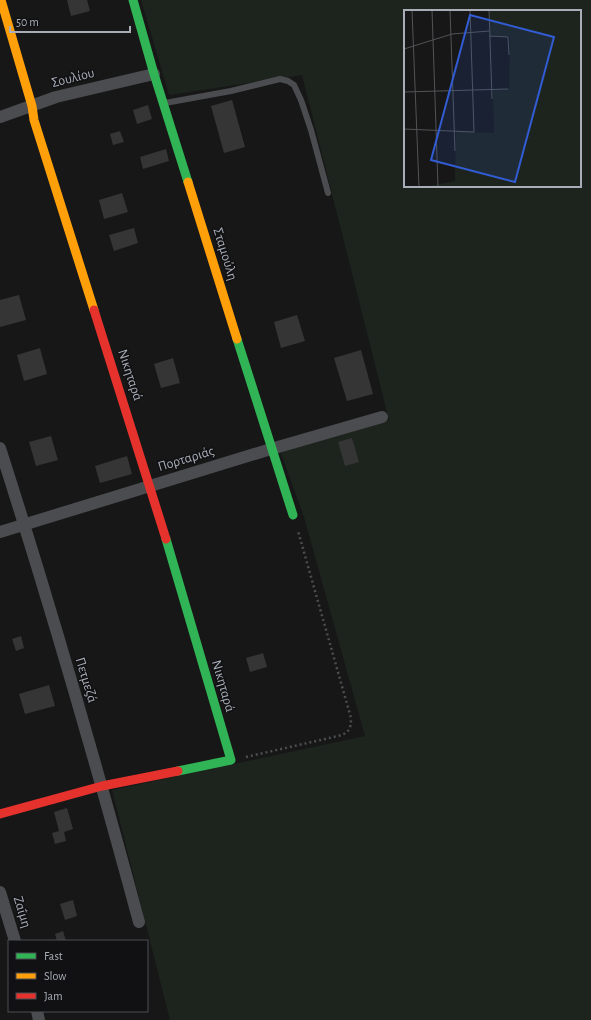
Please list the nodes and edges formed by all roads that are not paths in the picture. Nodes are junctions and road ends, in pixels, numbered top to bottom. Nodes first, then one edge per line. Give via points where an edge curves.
1 (1, 0) edge
2 (133, 0) edge
3 (154, 74) junction
4 (163, 103) junction
5 (32, 106) junction
6 (0, 117) edge
7 (328, 193) dead end
8 (382, 417) dead end
9 (0, 448) edge
10 (271, 449) junction
11 (150, 486) junction
12 (293, 515) road end
13 (25, 525) junction
14 (0, 532) edge
15 (102, 786) junction
16 (0, 814) edge
17 (0, 892) edge
18 (139, 922) dead end
19 (15, 940) edge

1 - 5 street, Νικηταρά
2 - 3 street, Σταμούλη
3 - 4 street, Σταμούλη
3 - 5 street, Σουλίου via 56,97
4 - 7 lane via 280,79 288,81 294,85 301,100
4 - 10 street, Σταμούλη
5 - 6 street, Σουλίου
5 - 11 street, Νικηταρά via 34,120
8 - 10 street, Πορταριάς
9 - 13 street, Πετμεζά
10 - 11 street, Πορταριάς
10 - 12 street, Σταμούλη
11 - 13 street, Πορταριάς
11 - 15 street, Νικηταρά via 231,760
13 - 14 street, Πορταριάς
13 - 15 street, Πετμεζά
15 - 16 street
15 - 18 street, Πετμεζά
17 - 19 street, Ζαΐμη

